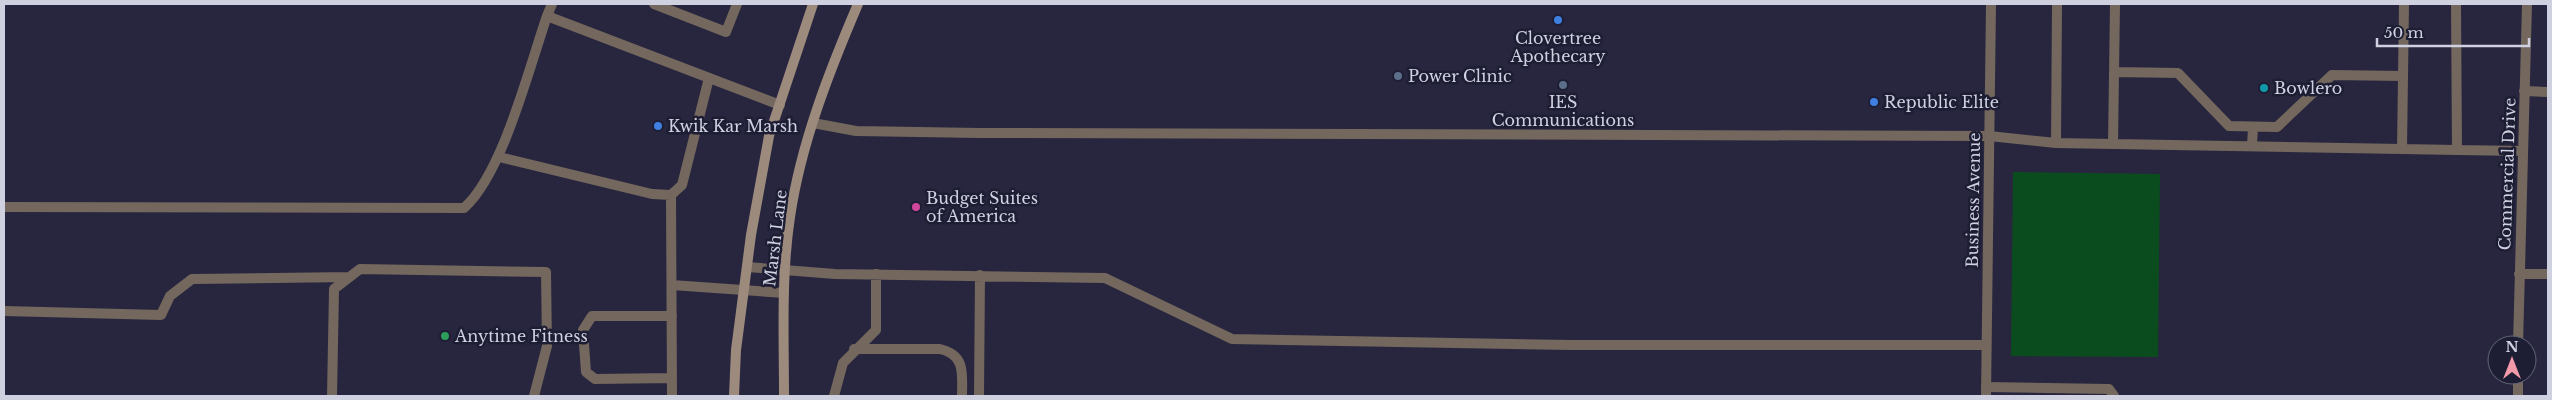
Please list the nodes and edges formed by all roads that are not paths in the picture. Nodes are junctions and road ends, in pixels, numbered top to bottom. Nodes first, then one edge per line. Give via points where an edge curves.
1 (552, 4) edge
2 (654, 4) edge
3 (737, 4) edge
4 (813, 4) edge
5 (858, 4) edge
6 (1991, 4) edge
7 (2057, 4) edge
8 (2114, 4) edge
9 (2404, 4) edge
10 (2456, 4) edge
11 (2527, 4) edge
12 (547, 16) junction
13 (2114, 72) junction
14 (2403, 76) junction
15 (709, 78) junction
16 (2524, 91) junction
17 (2548, 92) edge
18 (780, 104) junction
19 (813, 123) junction
20 (2253, 126) junction
21 (1989, 136) junction
22 (2056, 144) junction
23 (2113, 144) junction
24 (2252, 146) junction
25 (2402, 149) junction
26 (2456, 150) junction
27 (2522, 151) junction
28 (499, 157) junction
29 (671, 195) junction
30 (4, 206) edge
31 (747, 267) junction
32 (786, 270) junction
33 (876, 274) junction
34 (2519, 274) junction
35 (2548, 274) edge
36 (980, 275) junction
37 (350, 277) junction
38 (672, 284) junction
39 (744, 289) junction
40 (784, 293) junction
41 (4, 311) edge
42 (672, 316) junction
43 (2518, 335) edge
44 (1986, 345) junction
45 (854, 349) junction
46 (672, 378) junction
47 (1986, 391) edge
48 (332, 396) edge
49 (534, 396) edge
50 (672, 396) edge
51 (734, 396) edge
52 (784, 396) edge
53 (834, 396) edge
54 (962, 396) edge
55 (979, 396) edge
56 (2114, 396) edge

1 - 12 street
2 - 3 street via 726,32
4 - 18 main road, Marsh Lane
5 - 19 main road, Marsh Lane via 833,63
6 - 21 street, Business Avenue
7 - 22 street
8 - 13 street
9 - 14 street
10 - 26 street
11 - 16 street, Commercial Drive
12 - 15 street
12 - 28 street
13 - 20 street via 2178,73 2229,126
13 - 23 street
14 - 20 street via 2332,75 2277,126
14 - 25 street
15 - 18 street
15 - 29 street via 682,185
16 - 17 street
16 - 27 street, Commercial Drive
18 - 31 main road, Marsh Lane via 769,136
19 - 21 street via 856,131 979,133
19 - 32 main road, Marsh Lane via 790,218
20 - 24 street
21 - 22 street
21 - 44 street, Business Avenue
22 - 23 street
23 - 24 street
24 - 25 street
25 - 26 street
26 - 27 street
27 - 34 street, Commercial Drive
28 - 29 street via 652,194
28 - 30 street via 474,199 464,208
29 - 38 street
31 - 32 street
31 - 39 main road, Marsh Lane
32 - 33 street
32 - 40 main road, Marsh Lane
33 - 36 street
33 - 45 street via 876,330
34 - 35 street
34 - 43 street, Commercial Drive
36 - 44 street via 1105,278 1232,339 1571,345
36 - 55 street
37 - 41 street via 192,279 170,296 161,315
37 - 48 street via 334,289
37 - 49 street via 360,269 546,272 547,346
38 - 39 street
38 - 42 street
39 - 40 street
39 - 51 main road, Marsh Lane
40 - 52 main road, Marsh Lane
42 - 46 street
42 - 46 street via 592,316 583,330 586,372 595,379
44 - 47 street, Business Avenue
45 - 53 street via 843,363
45 - 54 street via 948,351 958,359 962,371
46 - 50 street
47 - 56 street via 2109,389

